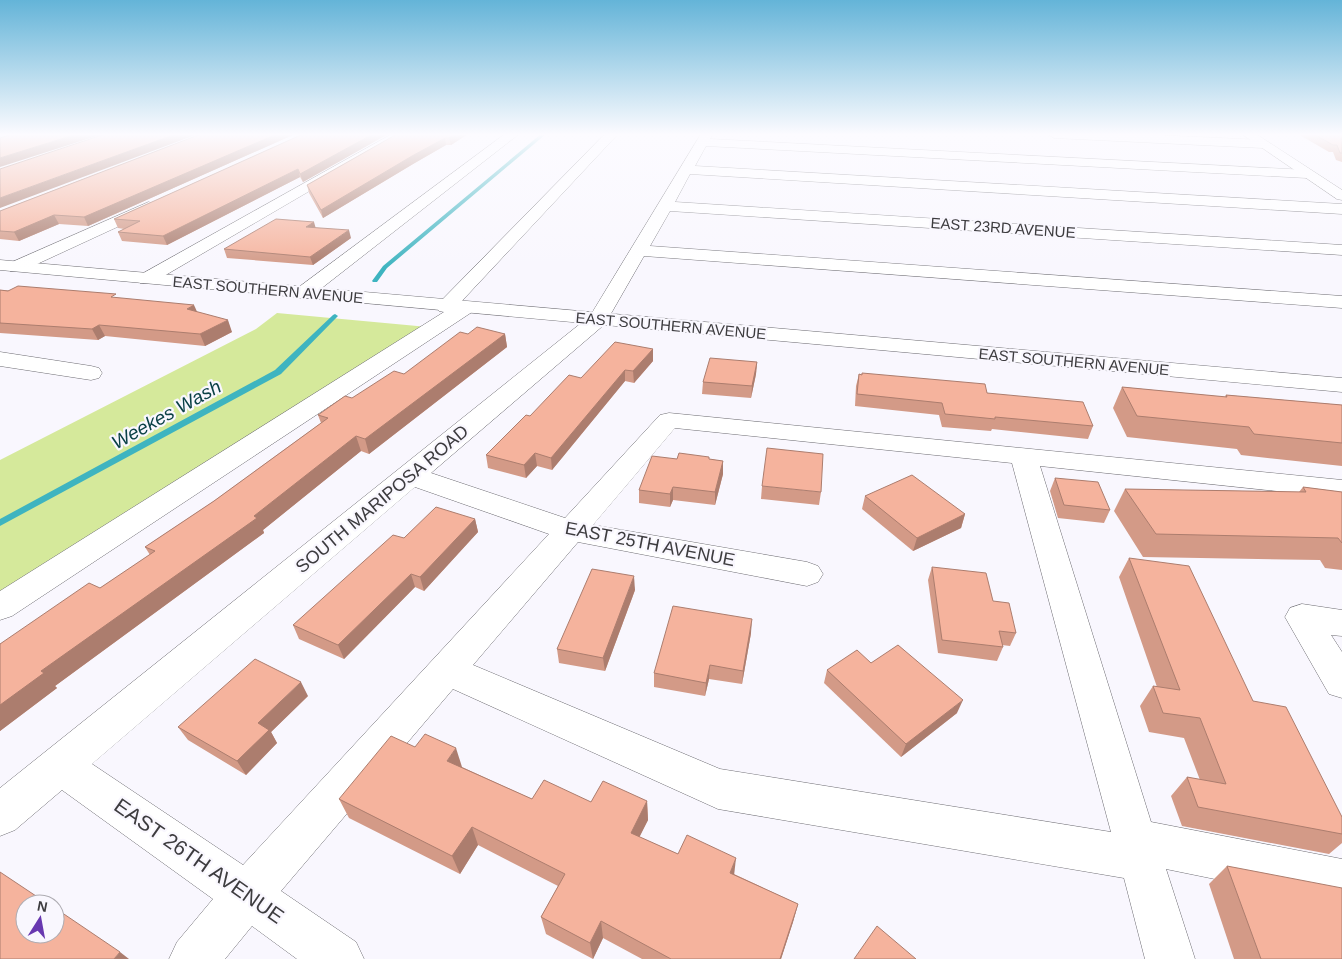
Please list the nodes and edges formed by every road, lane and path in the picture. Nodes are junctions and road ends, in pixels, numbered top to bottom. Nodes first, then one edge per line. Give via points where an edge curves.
1 (322, 179) edge
2 (454, 179) edge
3 (572, 179) edge
4 (681, 179) edge
5 (833, 179) edge
6 (1315, 179) edge
7 (1342, 196) edge
8 (159, 202) edge
9 (664, 206) junction
10 (1342, 209) edge
11 (639, 250) junction
12 (1342, 250) edge
13 (8, 266) edge
14 (146, 279) junction
15 (302, 294) junction
16 (1342, 302) edge
17 (456, 308) junction
18 (598, 320) junction
19 (0, 359) edge
20 (91, 373) dead end
21 (1342, 385) edge
22 (1023, 455) junction
23 (411, 476) junction
24 (1342, 489) edge
25 (571, 531) junction
26 (807, 574) dead end
27 (0, 607) edge
28 (1342, 623) edge
29 (447, 670) junction
30 (1342, 683) edge
31 (59, 764) junction
32 (0, 815) edge
33 (1138, 850) junction
34 (1342, 882) edge
35 (247, 895) junction
36 (194, 959) edge
37 (339, 959) edge
38 (1170, 959) edge

1 - 14 street
2 - 15 street
3 - 17 street
4 - 9 street, SOUTH MARIPOSA ROAD
5 - 10 street
6 - 7 street
8 - 13 street
9 - 11 street, SOUTH MARIPOSA ROAD
9 - 12 street, EAST 23RD AVENUE
11 - 16 street
11 - 18 street, SOUTH MARIPOSA ROAD
13 - 14 street, EAST SOUTHERN AVENUE
14 - 15 street, EAST SOUTHERN AVENUE
15 - 17 street, EAST SOUTHERN AVENUE
17 - 18 street, EAST SOUTHERN AVENUE
17 - 27 street
18 - 21 street, EAST SOUTHERN AVENUE
18 - 23 street, SOUTH MARIPOSA ROAD
19 - 20 street
22 - 24 street
22 - 25 street via 669,420
22 - 33 street
23 - 25 street, EAST 25TH AVENUE
23 - 31 street, SOUTH MARIPOSA ROAD
25 - 26 street, EAST 25TH AVENUE
25 - 29 street
28 - 30 street via 1302,617
29 - 33 street via 718,789
29 - 35 street
31 - 32 street, SOUTH MARIPOSA ROAD
31 - 35 street, EAST 26TH AVENUE
33 - 34 street via 1245,864
33 - 38 street
35 - 36 street
35 - 37 street, EAST 26TH AVENUE

